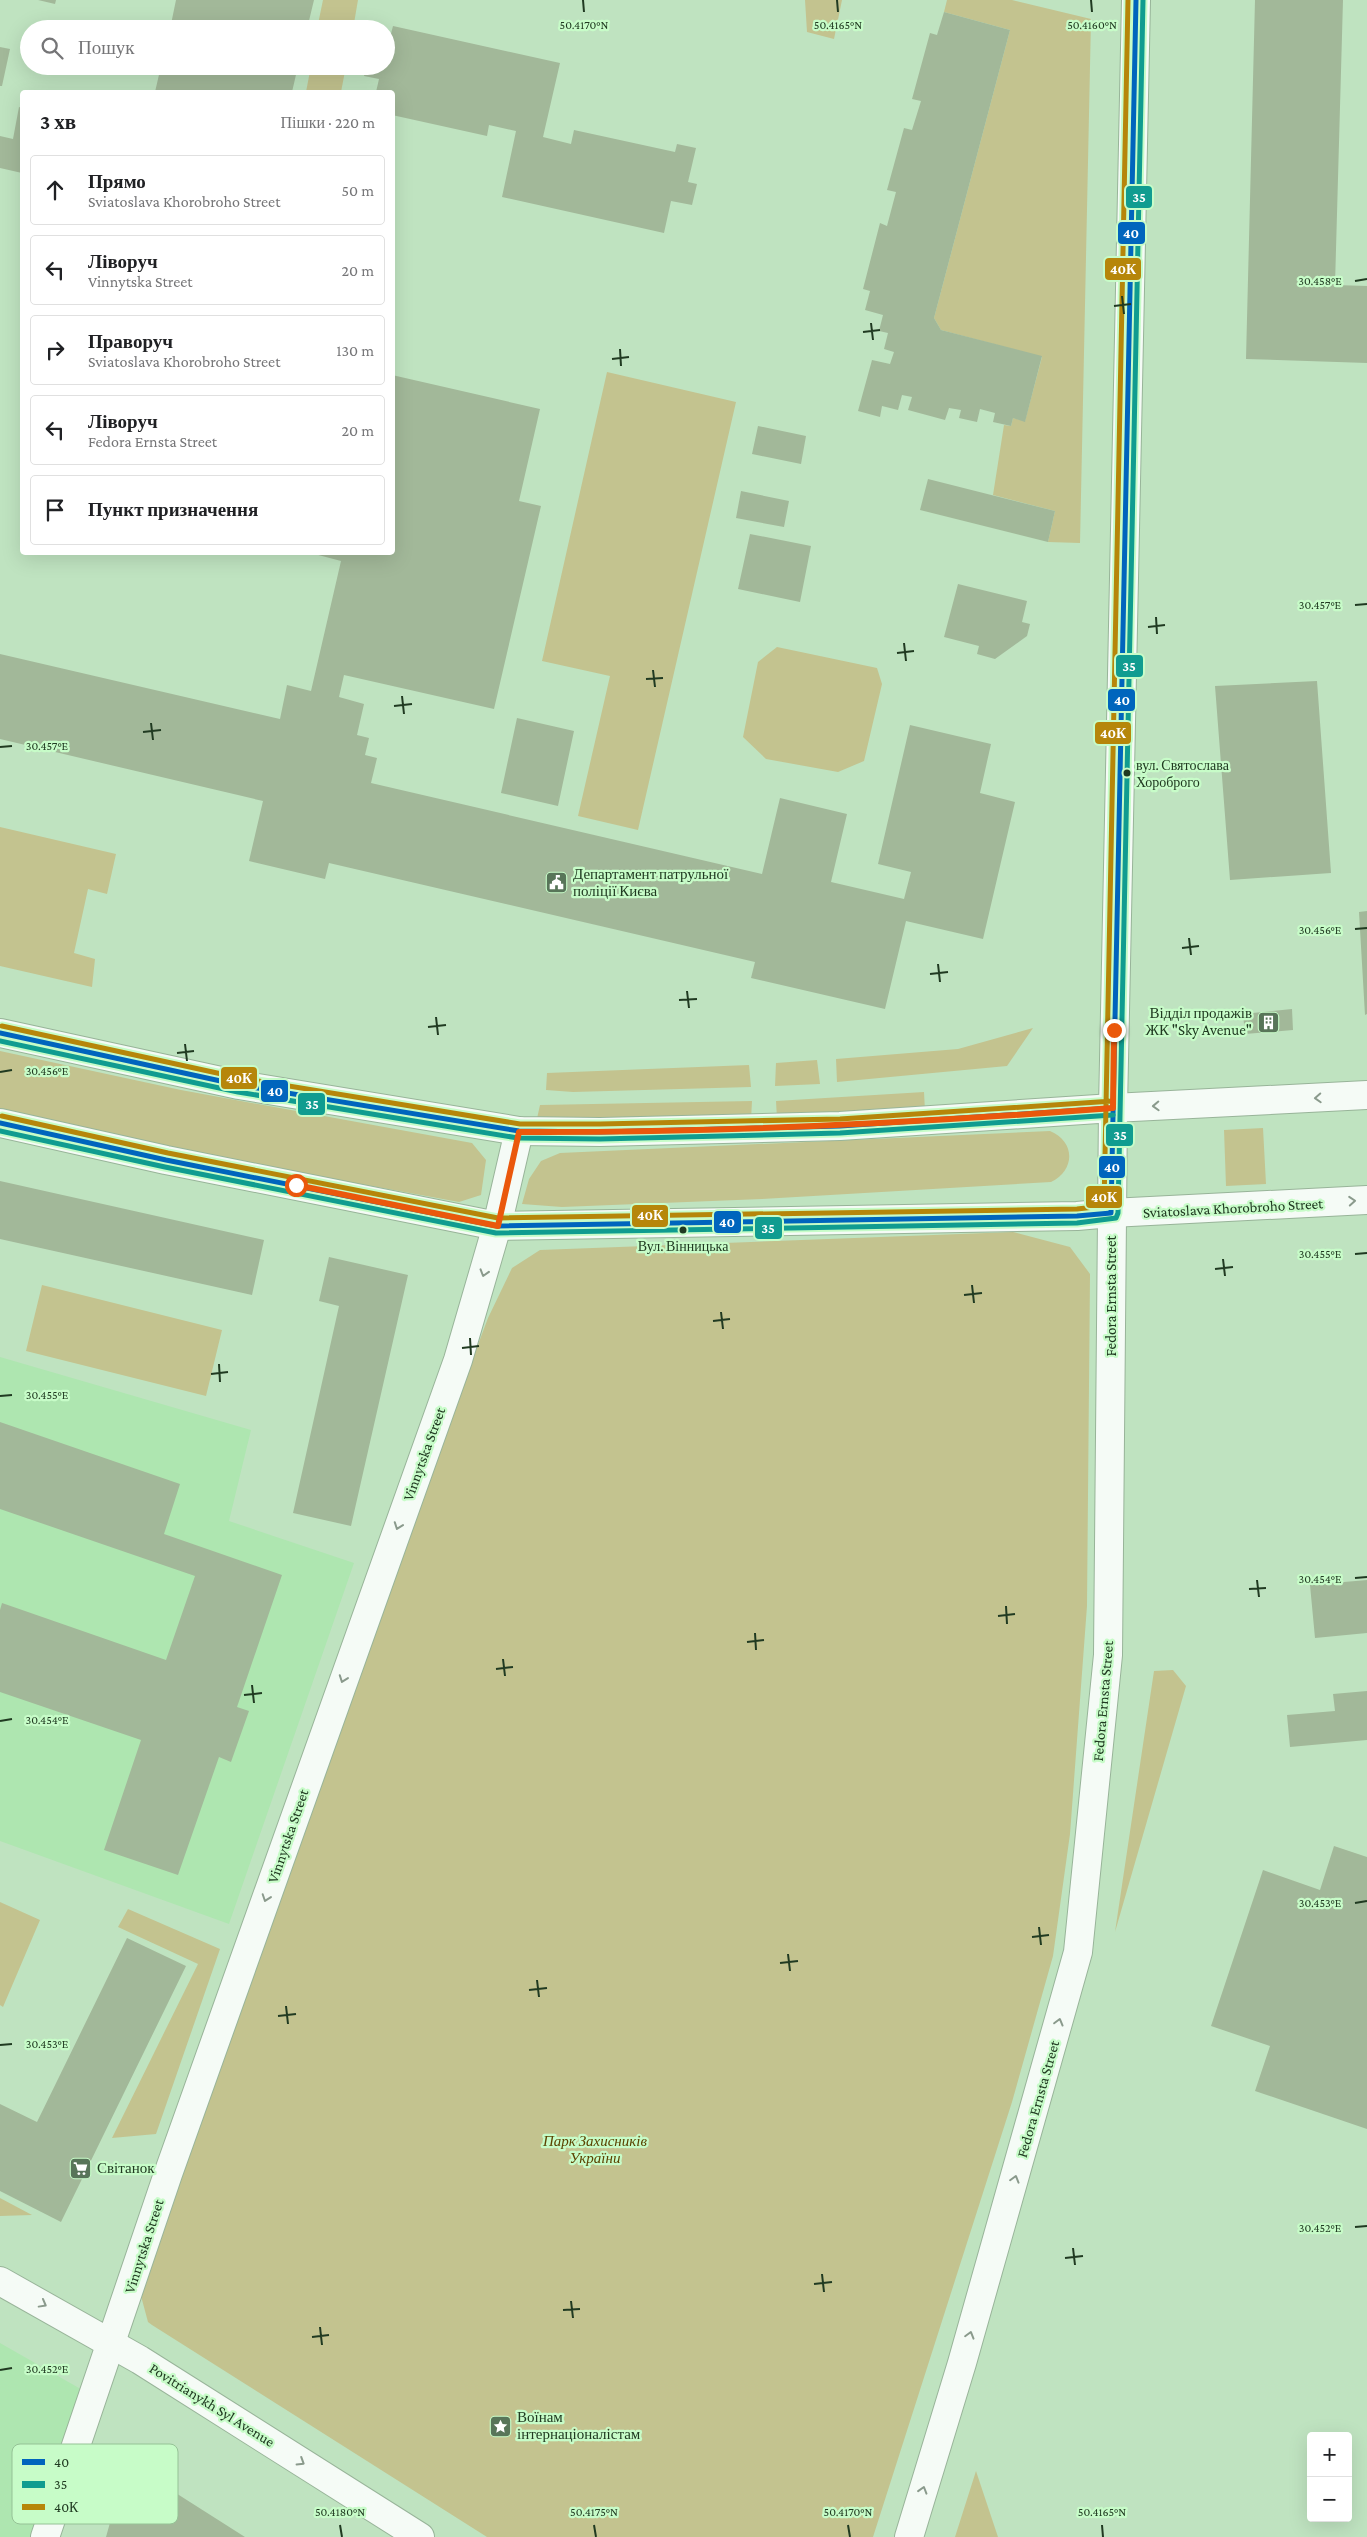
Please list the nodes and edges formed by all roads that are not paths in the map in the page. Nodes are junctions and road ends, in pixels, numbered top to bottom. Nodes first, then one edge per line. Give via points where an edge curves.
1 (1136, 0) edge
2 (0, 1033) edge
3 (1367, 1095) edge
4 (1113, 1108) junction
5 (0, 1123) edge
6 (519, 1132) junction
7 (1367, 1200) edge
8 (1111, 1213) junction
9 (498, 1226) junction
10 (0, 2281) edge
11 (112, 2342) junction
12 (77, 2444) edge
13 (49, 2524) edge
14 (45, 2537) edge
15 (420, 2537) edge
16 (909, 2537) edge

1 - 4 street, Fedora Ernsta Street
2 - 6 street via 239,1085
3 -> 4 street
4 - 6 street via 840,1126
4 - 8 street, Fedora Ernsta Street
5 - 9 street, Sviatoslava Khorobroho Street via 166,1160
6 - 9 street, Vinnytska Street
8 -> 7 street, Sviatoslava Khorobroho Street
8 - 9 street, Sviatoslava Khorobroho Street
16 -> 8 street, Fedora Ernsta Street via 976,2316 1078,1952 1108,1656
9 -> 11 street, Vinnytska Street via 458,1360 168,2174
10 -> 11 street, Povitrianykh Syl Avenue
11 - 12 street, Vinnytska Street
11 -> 15 street, Povitrianykh Syl Avenue
13 - 14 street, Vinnytska Street

